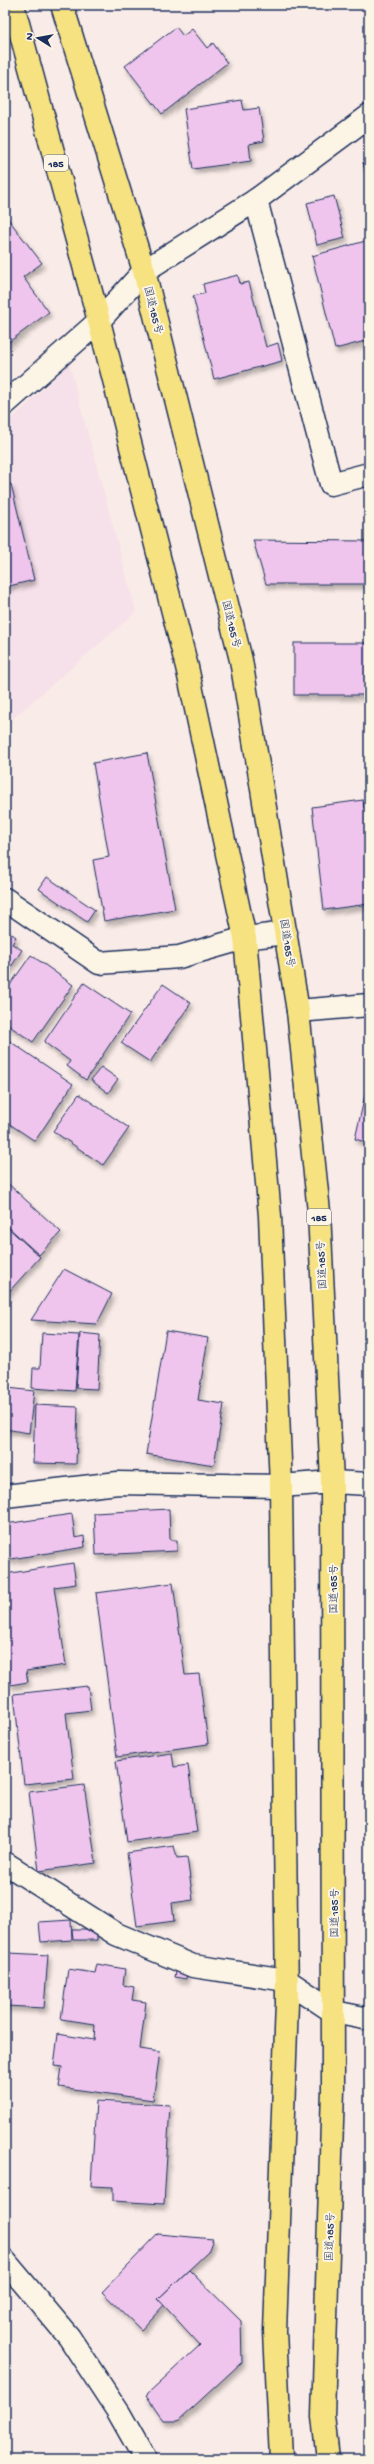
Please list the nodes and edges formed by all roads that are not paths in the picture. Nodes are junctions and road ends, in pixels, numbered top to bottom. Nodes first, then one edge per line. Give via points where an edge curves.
1 (13, 5) edge
2 (62, 5) edge
3 (369, 116) edge
4 (256, 200) junction
5 (144, 271) junction
6 (99, 321) junction
7 (5, 404) edge
8 (369, 474) edge
9 (5, 899) edge
10 (286, 933) junction
11 (245, 938) junction
12 (369, 1005) edge
13 (298, 1012) junction
14 (332, 1482) junction
15 (369, 1484) edge
16 (281, 1486) junction
17 (5, 1496) edge
18 (5, 1863) edge
19 (286, 1980) junction
20 (334, 2012) junction
21 (369, 2019) edge
22 (5, 2261) edge
23 (145, 2459) edge
24 (281, 2459) edge
25 (328, 2459) edge

1 - 6 highway, 185
2 - 5 highway, 国道185号 / 185
3 - 4 street
4 - 5 street
4 - 8 street via 331,484
5 - 6 street
5 - 10 highway, 国道185号 / 185 via 242,660
6 - 7 street
6 - 11 highway, 185 via 187,667
9 - 11 street via 99,964 179,956
10 - 11 street
10 - 13 highway, 国道185号 / 185
11 - 16 highway, 185 via 270,1216
12 - 13 street
13 - 14 highway, 国道185号 / 185 via 319,1212
14 - 15 street
14 - 16 street
14 - 20 highway, 国道185号 / 185
16 - 17 street via 118,1483
16 - 19 highway, 185
18 - 19 street via 116,1934 193,1966
19 - 20 street
19 - 24 highway, 185 via 275,2331
20 - 21 street
20 - 25 highway, 国道185号 / 185 via 323,2416
22 - 23 street via 69,2337 119,2413

